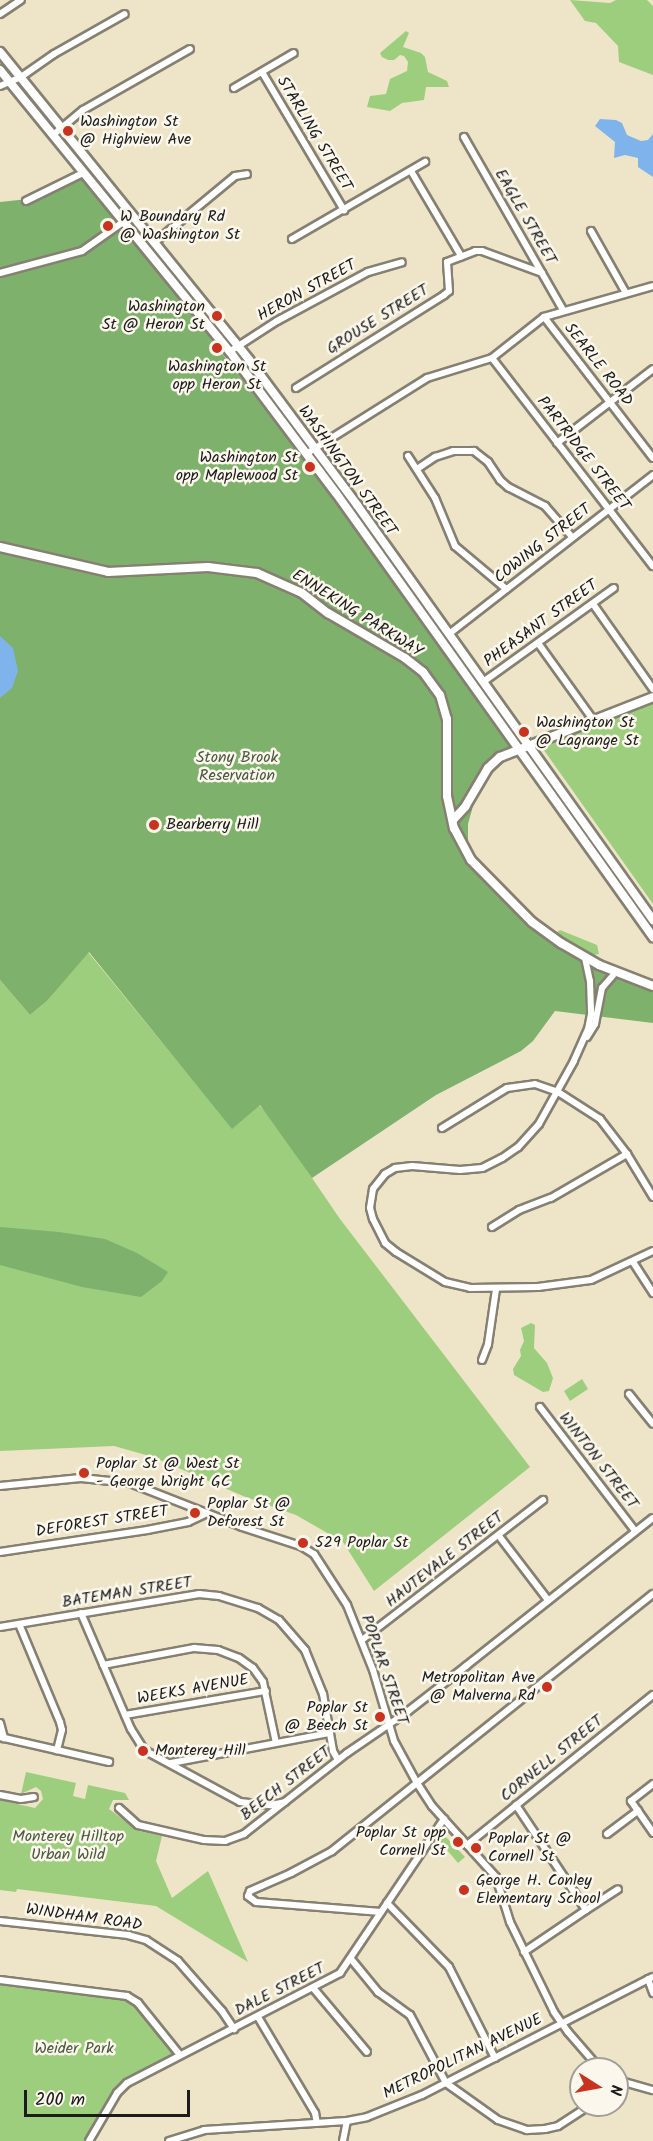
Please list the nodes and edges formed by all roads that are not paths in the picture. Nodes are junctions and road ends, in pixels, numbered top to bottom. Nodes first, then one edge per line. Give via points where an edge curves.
1 (21, 0) edge
2 (0, 14) edge
3 (125, 14) dead end
4 (190, 49) dead end
5 (0, 52) edge
6 (294, 53) dead end
7 (0, 70) edge
8 (262, 72) junction
9 (21, 77) junction
10 (10, 81) junction
11 (0, 86) edge
12 (234, 88) dead end
13 (61, 128) junction
14 (53, 135) junction
15 (464, 137) dead end
16 (425, 162) dead end
17 (411, 171) junction
18 (83, 173) junction
19 (247, 174) dead end
20 (26, 201) dead end
21 (344, 210) junction
22 (133, 215) junction
23 (123, 222) junction
24 (591, 231) dead end
25 (292, 239) dead end
26 (154, 243) junction
27 (461, 256) junction
28 (402, 262) dead end
29 (0, 273) edge
30 (542, 273) junction
31 (653, 286) edge
32 (626, 292) junction
33 (563, 310) junction
34 (544, 317) junction
35 (238, 346) junction
36 (229, 352) junction
37 (492, 358) junction
38 (653, 369) edge
39 (296, 387) dead end
40 (609, 402) junction
41 (557, 443) junction
42 (314, 448) junction
43 (306, 454) junction
44 (408, 456) dead end
45 (653, 459) edge
46 (417, 469) junction
47 (653, 475) edge
48 (609, 509) junction
49 (572, 537) junction
50 (0, 547) edge
51 (653, 566) edge
52 (614, 588) dead end
53 (506, 590) junction
54 (593, 604) junction
55 (449, 634) junction
56 (538, 643) junction
57 (483, 682) junction
58 (653, 689) edge
59 (653, 697) edge
60 (594, 721) junction
61 (530, 746) junction
62 (518, 748) junction
63 (453, 820) junction
64 (653, 920) edge
65 (653, 937) edge
66 (585, 958) junction
67 (615, 973) junction
68 (653, 984) edge
69 (585, 1040) junction
70 (558, 1092) junction
71 (442, 1128) dead end
72 (627, 1154) junction
73 (653, 1197) edge
74 (492, 1227) dead end
75 (653, 1251) edge
76 (633, 1262) junction
77 (496, 1289) junction
78 (653, 1293) edge
79 (482, 1360) dead end
80 (629, 1394) dead end
81 (540, 1407) dead end
82 (653, 1424) edge
83 (0, 1486) edge
84 (543, 1500) dead end
85 (207, 1513) junction
86 (653, 1518) edge
87 (635, 1532) junction
88 (499, 1536) junction
89 (0, 1552) edge
90 (653, 1594) edge
91 (548, 1600) junction
92 (81, 1614) junction
93 (18, 1624) junction
94 (0, 1628) edge
95 (362, 1640) junction
96 (103, 1665) junction
97 (266, 1691) junction
98 (653, 1695) edge
99 (125, 1715) junction
100 (0, 1723) edge
101 (388, 1724) junction
102 (330, 1733) junction
103 (2, 1738) edge
104 (276, 1743) junction
105 (57, 1750) junction
106 (338, 1760) junction
107 (109, 1762) dead end
108 (170, 1763) junction
109 (417, 1783) junction
110 (653, 1784) edge
111 (0, 1795) edge
112 (34, 1797) dead end
113 (287, 1802) junction
114 (516, 1805) junction
115 (119, 1808) dead end
116 (638, 1811) junction
117 (444, 1819) junction
118 (653, 1833) edge
119 (607, 1834) dead end
120 (467, 1845) junction
121 (618, 1889) dead end
122 (387, 1903) junction
123 (586, 1910) junction
124 (381, 1912) junction
125 (0, 1920) edge
126 (524, 1952) junction
127 (351, 1959) junction
128 (650, 1978) edge
129 (0, 1980) edge
130 (314, 1989) junction
131 (653, 1993) edge
132 (258, 2017) junction
133 (562, 2024) junction
134 (234, 2029) junction
135 (367, 2052) dead end
136 (180, 2055) junction
137 (590, 2057) edge
138 (495, 2058) junction
139 (446, 2083) junction
140 (629, 2085) edge
141 (653, 2090) edge
142 (572, 2117) edge
143 (347, 2121) junction
144 (317, 2123) junction
145 (89, 2141) edge
146 (169, 2141) edge
147 (343, 2141) edge

1 - 2 street
3 - 9 street
4 - 13 street via 83,110
5 - 9 main road, WASHINGTON STREET
6 - 8 street
7 - 10 main road, WASHINGTON STREET
8 - 12 street
8 - 21 street, STARLING STREET
9 - 10 street
9 - 13 main road, WASHINGTON STREET
10 - 11 street
10 - 14 main road, WASHINGTON STREET
13 - 14 street
13 - 22 main road, WASHINGTON STREET
14 - 18 main road, WASHINGTON STREET
15 - 30 street, EAGLE STREET
16 - 17 street
17 - 21 street
17 - 27 street
18 - 20 street
18 - 23 main road, WASHINGTON STREET
19 - 26 street via 235,176
21 - 25 street
22 - 23 street
22 - 26 main road, WASHINGTON STREET
23 - 29 street via 82,251
23 - 36 main road, WASHINGTON STREET
24 - 32 street
26 - 35 main road, WASHINGTON STREET
27 - 30 street via 482,251
27 - 39 street, GROUSE STREET via 447,262 449,291 444,295
28 - 35 street, HERON STREET via 368,272
30 - 33 street, EAGLE STREET
31 - 32 street
32 - 33 street
33 - 34 street
34 - 37 street
34 - 40 street, SEARLE ROAD
35 - 36 street, HERON STREET
35 - 42 main road, WASHINGTON STREET
36 - 43 main road, WASHINGTON STREET
37 - 41 street, PARTRIDGE STREET
37 - 42 street via 427,378
38 - 40 street
40 - 41 street
40 - 45 street, SEARLE ROAD
41 - 48 street, PARTRIDGE STREET
42 - 43 street
42 - 55 main road, WASHINGTON STREET
43 - 62 main road, WASHINGTON STREET
44 - 46 street
46 - 49 street via 453,451 474,452 488,462 508,487 545,506
46 - 53 street via 435,498 455,546
47 - 48 street, COWING STREET
48 - 49 street, COWING STREET
48 - 51 street, PARTRIDGE STREET
49 - 53 street, COWING STREET
50 - 63 main road, ENNEKING PARKWAY via 108,572 231,568 257,573 302,593 328,613 405,658 432,682 447,719 447,796
52 - 54 street, PHEASANT STREET
53 - 55 street, COWING STREET
54 - 56 street, PHEASANT STREET
54 - 58 street
55 - 57 main road, WASHINGTON STREET
56 - 57 street, PHEASANT STREET
56 - 60 street
57 - 61 main road, WASHINGTON STREET
59 - 60 main road
60 - 61 main road
61 - 62 main road
61 - 64 main road, WASHINGTON STREET
62 - 63 main road via 488,768
62 - 65 main road, WASHINGTON STREET
63 - 66 main road, ENNEKING PARKWAY via 471,860 493,884 532,922
66 - 67 main road, ENNEKING PARKWAY
66 - 69 street via 591,1014
67 - 68 main road, ENNEKING PARKWAY
67 - 69 street via 602,988 595,1024
69 - 70 street
70 - 71 street via 535,1084 519,1084
70 - 72 street via 600,1119
70 - 77 street via 539,1124 502,1158 472,1170 403,1166 386,1174 373,1189 373,1219 385,1243 396,1252 445,1281 470,1288
72 - 73 street
72 - 74 street
75 - 76 street
76 - 77 street via 591,1280
76 - 78 street
77 - 79 street
80 - 82 street
81 - 87 street, WINTON STREET
83 - 85 street, POPLAR STREET via 108,1479 130,1483
84 - 88 street, HAUTEVALE STREET
85 - 89 street, DEFOREST STREET via 189,1522 147,1530
85 - 95 street, POPLAR STREET via 314,1554 347,1605
86 - 87 street, BEECH STREET
87 - 91 street, BEECH STREET
88 - 91 street
88 - 95 street, HAUTEVALE STREET
90 - 109 street
91 - 101 street, BEECH STREET
92 - 93 street, BATEMAN STREET
92 - 96 street
92 - 102 street, BATEMAN STREET via 199,1594 258,1608 279,1620 305,1650 323,1694
93 - 94 street, BATEMAN STREET
93 - 105 street via 60,1722
95 - 101 street, POPLAR STREET
96 - 97 street via 194,1648 218,1650 253,1668
96 - 99 street
97 - 99 street, WEEKS AVENUE
97 - 104 street
98 - 114 street, CORNELL STREET
99 - 108 street via 144,1750
100 - 103 street
101 - 106 street, BEECH STREET
101 - 109 street, POPLAR STREET
102 - 104 street
102 - 106 street, BATEMAN STREET
103 - 105 street
104 - 108 street
105 - 107 street
106 - 113 street, BEECH STREET
108 - 113 street via 240,1802
109 - 117 street, POPLAR STREET
109 - 124 street via 320,1859 250,1891 248,1896 256,1902
110 - 116 street via 631,1801
111 - 112 street
113 - 115 street, BEECH STREET via 244,1834 217,1842 138,1825
114 - 120 street, CORNELL STREET
114 - 123 street
116 - 118 street
116 - 119 street
117 - 120 street, POPLAR STREET
117 - 122 street, DALE STREET
120 - 126 street, POPLAR STREET via 496,1877
121 - 123 street
122 - 124 street, DALE STREET
122 - 138 street via 449,1967
123 - 126 street
124 - 127 street, DALE STREET
125 - 134 street, WINDHAM ROAD via 128,1935 152,1942 192,1975
126 - 133 street, POPLAR STREET
127 - 130 street, DALE STREET via 337,1976
127 - 139 street via 378,1992 410,2015
128 - 131 street
128 - 133 street, METROPOLITAN AVENUE
129 - 136 street via 127,1996 138,2003
130 - 132 street, DALE STREET
130 - 135 street
132 - 134 street, DALE STREET
132 - 144 street via 315,2113
133 - 137 street, POPLAR STREET
133 - 138 street, METROPOLITAN AVENUE
134 - 136 street, DALE STREET
136 - 145 street, DALE STREET via 120,2089
138 - 139 street, METROPOLITAN AVENUE
139 - 142 street via 498,2120 526,2130 558,2126
139 - 143 street, METROPOLITAN AVENUE via 389,2109
140 - 141 street
143 - 144 street, METROPOLITAN AVENUE
143 - 147 street
144 - 146 street, METROPOLITAN AVENUE via 204,2130

